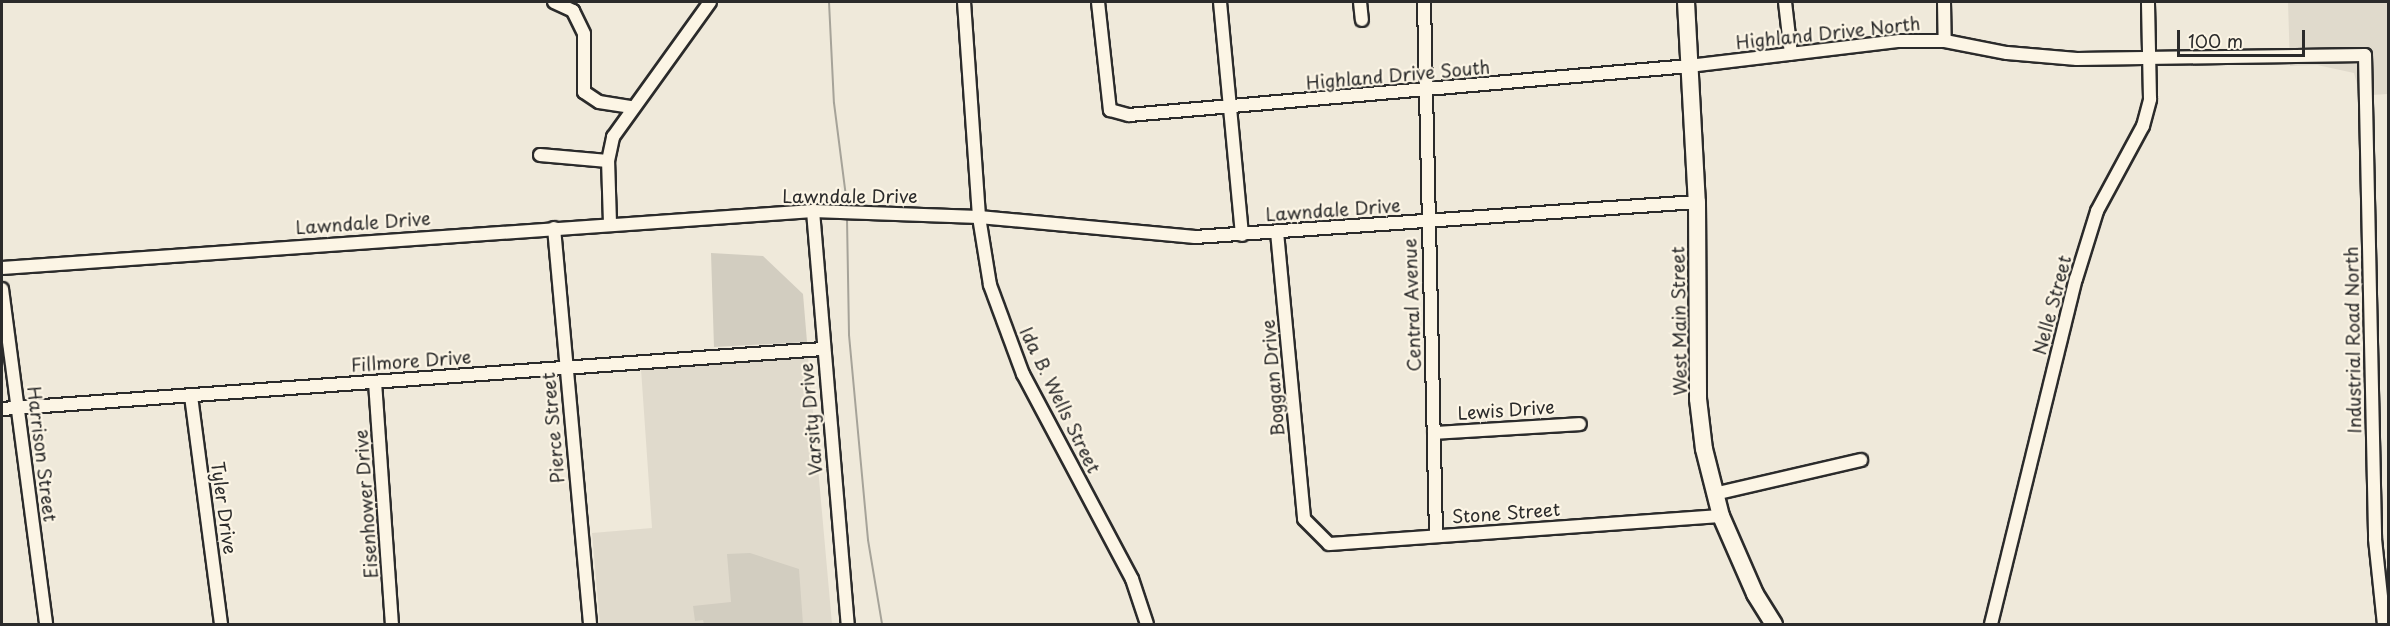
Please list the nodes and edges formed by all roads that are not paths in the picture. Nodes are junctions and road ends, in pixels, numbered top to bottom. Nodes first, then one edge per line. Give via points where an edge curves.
1 (554, 2) edge
2 (710, 2) edge
3 (964, 2) edge
4 (975, 2) edge
5 (1098, 2) edge
6 (1220, 2) edge
7 (1360, 2) edge
8 (1424, 2) edge
9 (1686, 2) edge
10 (1785, 2) edge
11 (1944, 2) edge
12 (2148, 2) edge
13 (1362, 20) dead end
14 (1945, 41) junction
15 (1791, 54) junction
16 (2365, 55) joint
17 (2151, 61) junction
18 (1689, 66) junction
19 (1424, 90) junction
20 (632, 107) junction
21 (1230, 108) junction
22 (540, 155) dead end
23 (608, 161) junction
24 (1697, 202) junction
25 (813, 211) junction
26 (979, 217) junction
27 (1427, 220) junction
28 (610, 224) junction
29 (554, 228) junction
30 (1277, 232) junction
31 (1242, 235) junction
32 (2, 268) edge
33 (2, 289) edge
34 (823, 349) junction
35 (566, 368) junction
36 (375, 382) junction
37 (191, 396) junction
38 (18, 408) junction
39 (2, 409) edge
40 (1580, 424) dead end
41 (1434, 433) junction
42 (1860, 460) dead end
43 (1714, 494) junction
44 (1721, 516) junction
45 (1304, 519) joint
46 (1436, 536) junction
47 (46, 624) edge
48 (222, 624) edge
49 (392, 624) edge
50 (590, 624) edge
51 (848, 624) edge
52 (1147, 624) edge
53 (1774, 624) edge
54 (1991, 624) edge
55 (2384, 624) edge

1 - 20 street via 573,11 584,34 584,92 599,102
2 - 20 street
3 - 4 street
3 - 26 street, Ida B. Wells Street
5 - 21 street, Highland Drive South via 1110,110 1130,115
6 - 21 street
7 - 13 street
8 - 19 street, Central Avenue
9 - 18 main road, West Main Street
10 - 15 street
11 - 14 street
12 - 17 street, Nelle Street
14 - 15 street, Highland Drive North
14 - 17 street, Highland Drive North via 2007,54
15 - 18 street, Highland Drive North
16 - 17 street, Highland Drive North
16 - 55 street, Industrial Road North via 2375,539
17 - 54 street, Nelle Street via 2150,99 2143,126 2097,211 2076,279
18 - 19 street, Highland Drive South
18 - 24 main road, West Main Street
19 - 21 street, Highland Drive South
19 - 27 street, Central Avenue
20 - 23 street via 614,137
21 - 31 street
22 - 23 street
23 - 28 street
24 - 27 street, Lawndale Drive
24 - 43 main road, West Main Street via 1698,399
25 - 26 street, Lawndale Drive
25 - 28 street, Lawndale Drive
25 - 34 street, Varsity Drive
26 - 31 street, Lawndale Drive via 1195,237
26 - 52 street, Ida B. Wells Street via 990,285 1023,374 1132,579
27 - 30 street, Lawndale Drive
27 - 41 street, Central Avenue
28 - 29 street, Lawndale Drive
29 - 32 street, Lawndale Drive
29 - 35 street, Pierce Street
30 - 31 street, Lawndale Drive
30 - 45 street, Boggan Drive
33 - 38 street, Harrison Street
34 - 35 street, Fillmore Drive
34 - 51 street, Varsity Drive
35 - 36 street, Fillmore Drive
35 - 50 street, Pierce Street
36 - 37 street, Fillmore Drive
36 - 49 street, Eisenhower Drive
37 - 38 street, Fillmore Drive
37 - 48 street, Tyler Drive
38 - 39 street, Fillmore Drive
38 - 47 street, Harrison Street
40 - 41 street, Lewis Drive
41 - 46 street, Central Avenue
42 - 43 street
43 - 44 main road, West Main Street
44 - 46 street, Stone Street
44 - 53 main road, West Main Street via 1755,594
45 - 46 street, Stone Street via 1329,544

